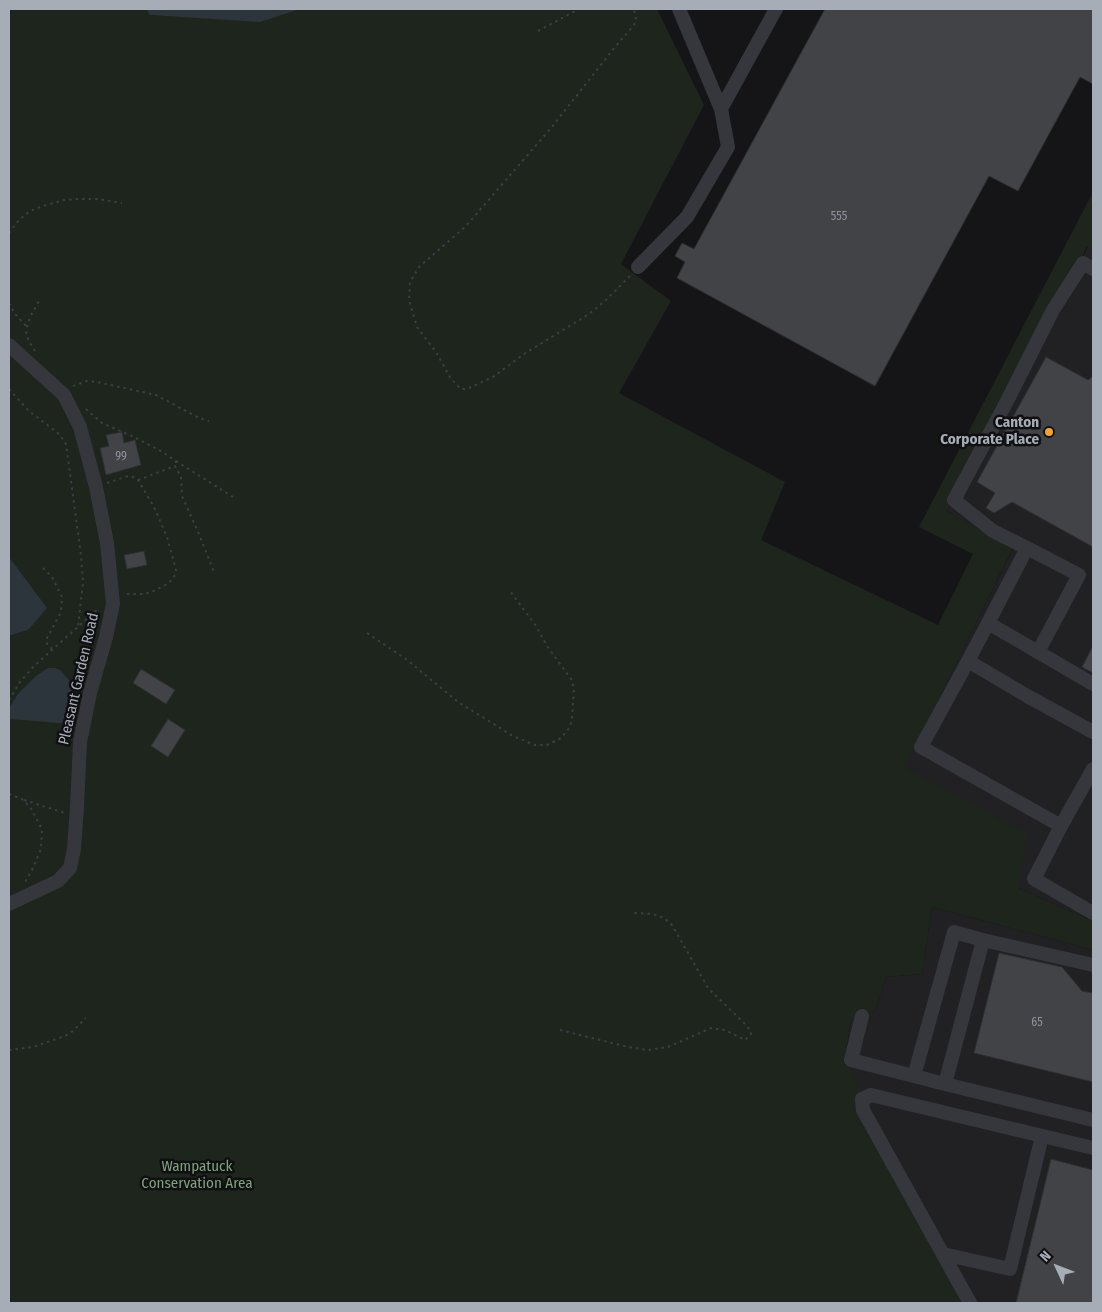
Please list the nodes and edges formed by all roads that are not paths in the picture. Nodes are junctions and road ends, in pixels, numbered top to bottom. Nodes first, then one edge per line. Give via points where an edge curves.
1 (680, 9) edge
2 (776, 9) edge
3 (721, 110) junction
4 (638, 267) road end
5 (1093, 269) edge
6 (9, 345) edge
7 (1027, 548) junction
8 (988, 623) junction
9 (1038, 652) junction
10 (968, 661) junction
11 (1093, 684) edge
12 (1093, 732) edge
13 (1093, 769) edge
14 (1061, 826) junction
15 (11, 903) edge
16 (1093, 913) edge
17 (984, 940) junction
18 (1093, 965) edge
19 (862, 1016) dead end
20 (914, 1076) junction
21 (945, 1084) junction
22 (1093, 1120) edge
23 (1042, 1136) junction
24 (1093, 1148) edge
25 (943, 1254) junction
26 (970, 1303) edge

1 - 3 street
2 - 3 street
3 - 4 street via 728,147 687,217
5 - 7 street via 1083,263 1053,310 954,500 992,531
6 - 15 street, Pleasant Garden Road via 64,395 80,427 96,487 113,601 80,742 70,868 58,881
7 - 8 street
7 - 9 street via 1079,575
8 - 9 street
8 - 10 street
9 - 11 street
10 - 12 street
10 - 14 street via 921,747
13 - 14 street
14 - 16 street via 1034,879
17 - 18 street
17 - 20 street via 954,932
17 - 21 street
19 - 20 street via 851,1060
20 - 21 street
21 - 22 street
23 - 24 street
23 - 25 street via 1010,1269
23 - 25 street via 871,1095 862,1099 863,1110
25 - 26 street

